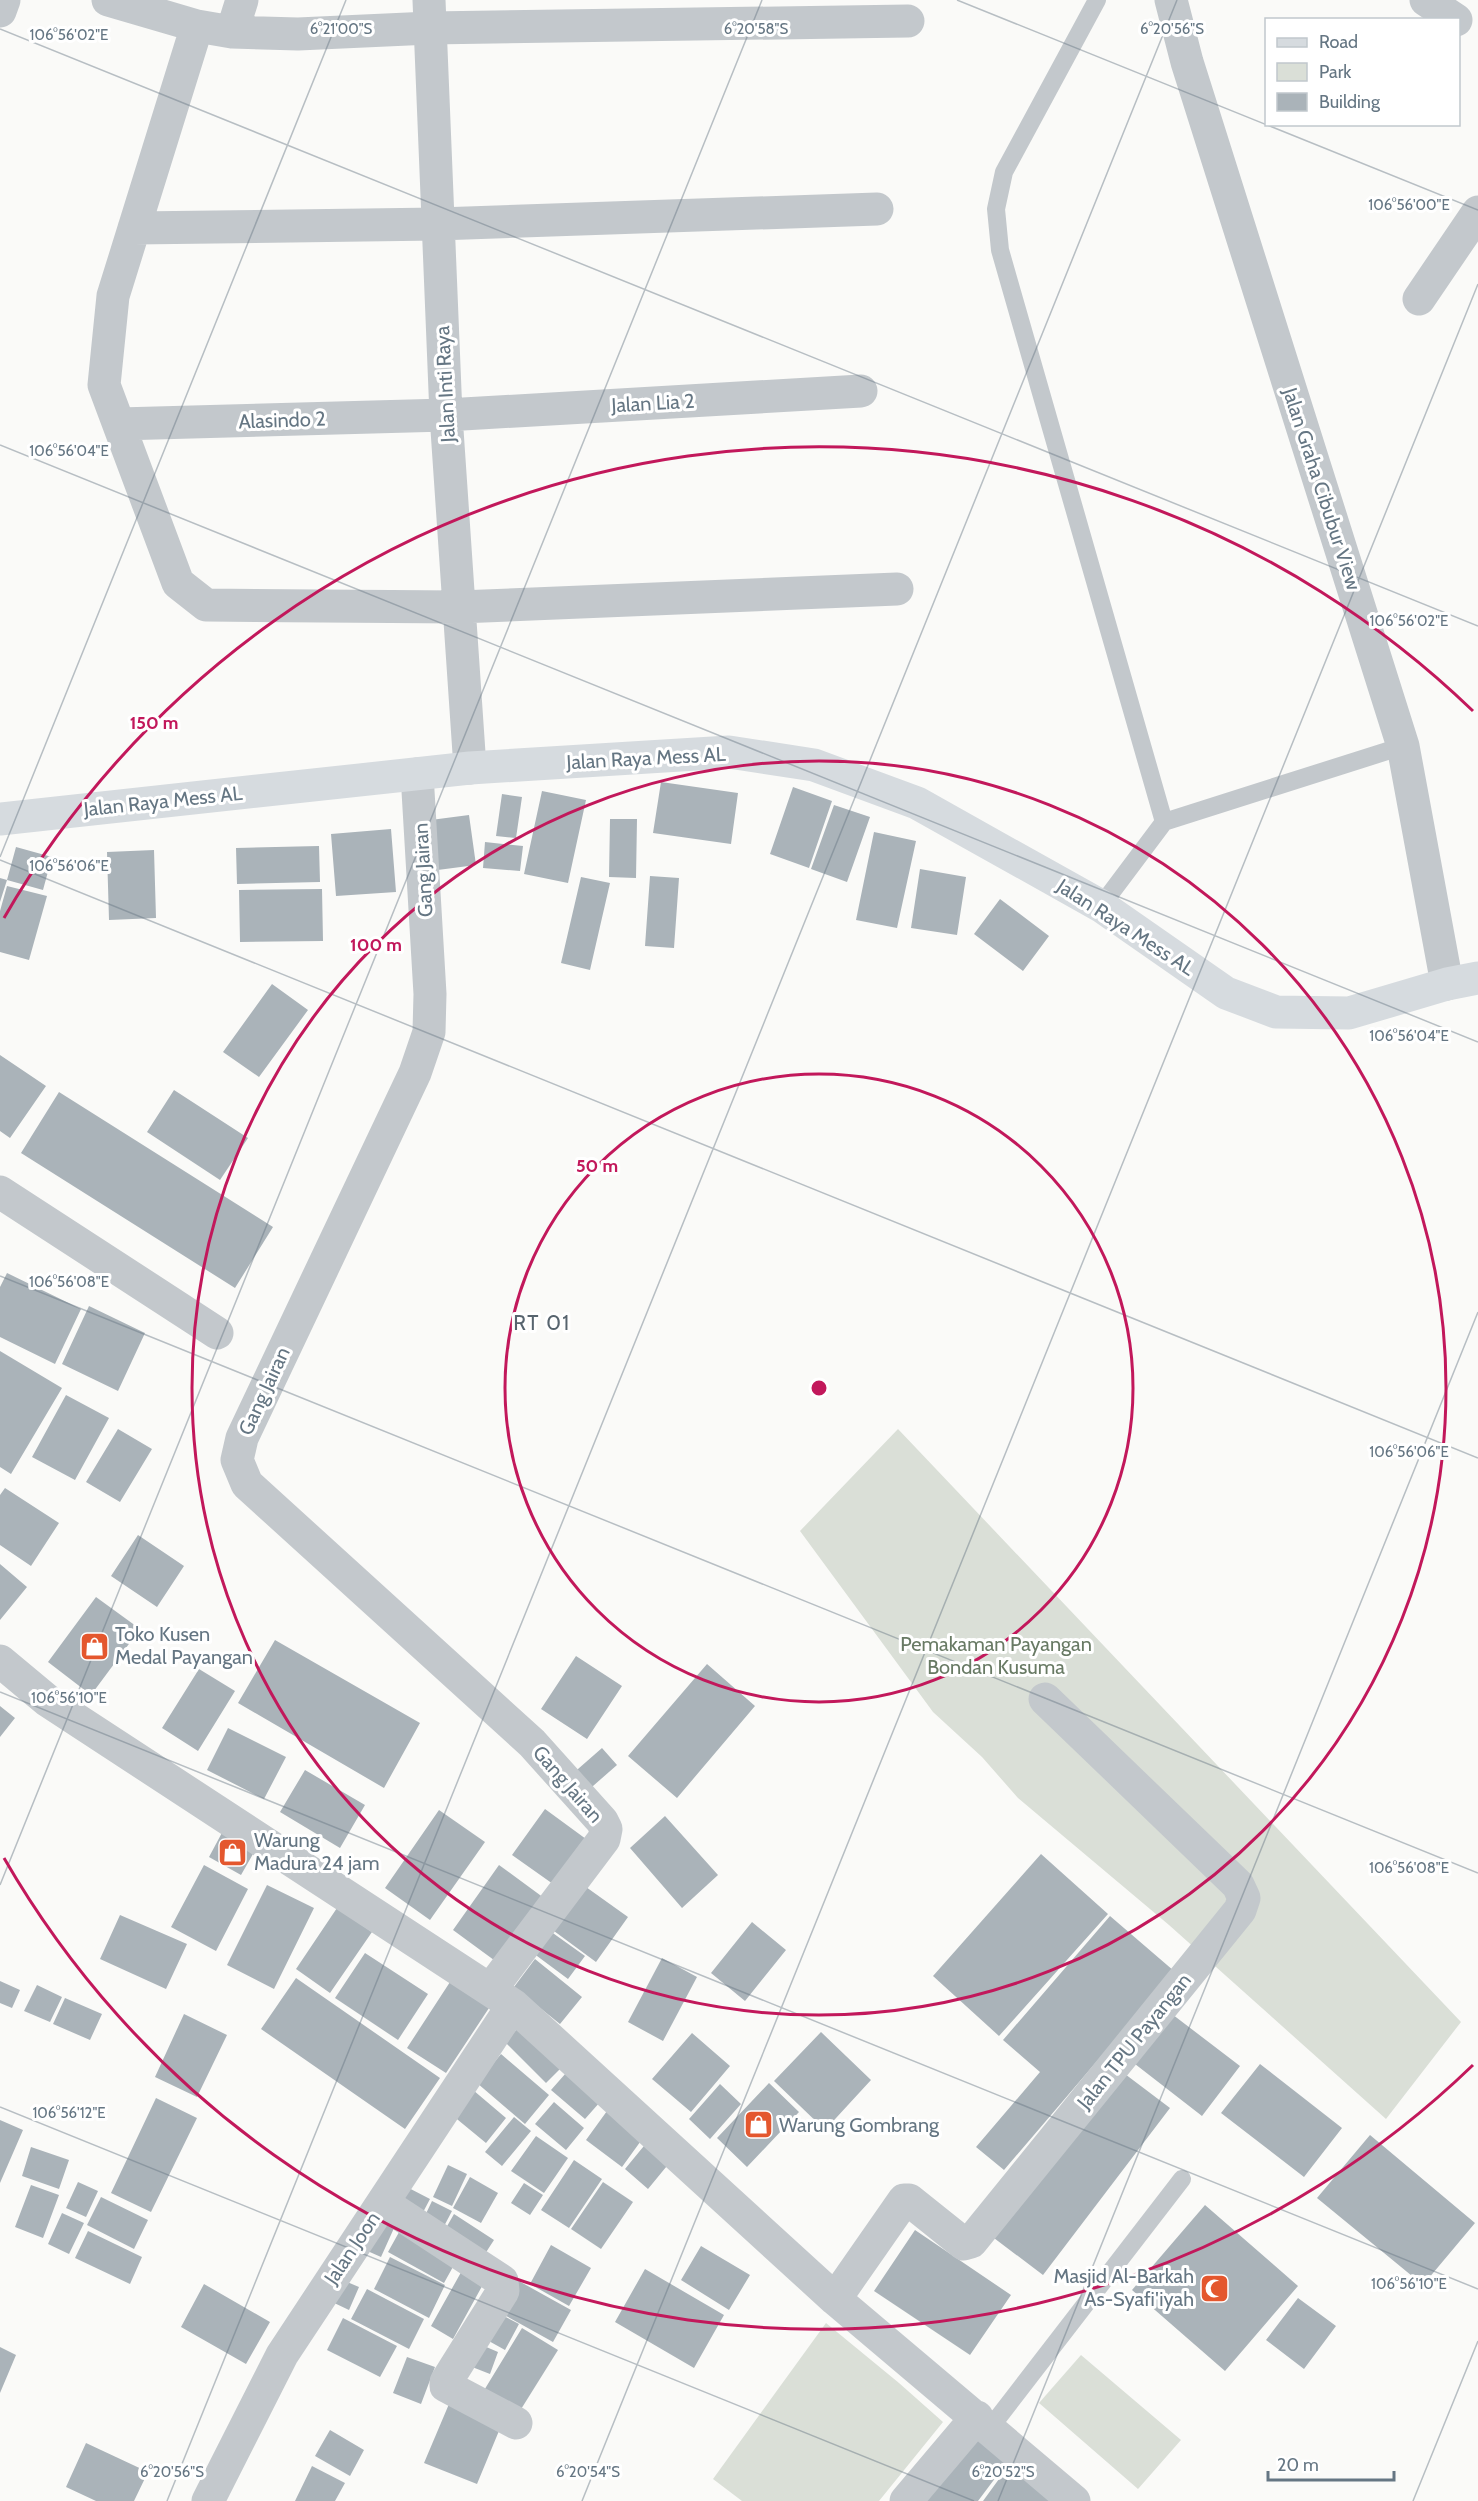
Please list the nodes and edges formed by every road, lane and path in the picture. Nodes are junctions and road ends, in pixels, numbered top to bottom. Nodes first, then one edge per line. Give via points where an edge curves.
1 (4, 0) edge
2 (108, 0) edge
3 (242, 0) edge
4 (1097, 0) edge
5 (1171, 0) edge
6 (1426, 0) edge
7 (0, 11) edge
8 (429, 14) edge
9 (1454, 18) edge
10 (908, 21) dead end
11 (1460, 22) edge
12 (197, 26) junction
13 (232, 32) junction
14 (1478, 34) edge
15 (877, 209) dead end
16 (1478, 212) edge
17 (438, 224) junction
18 (134, 228) junction
19 (1419, 299) dead end
20 (861, 391) dead end
21 (446, 415) junction
22 (119, 424) junction
23 (897, 589) dead end
24 (459, 607) junction
25 (1403, 746) junction
26 (470, 768) junction
27 (417, 774) junction
28 (0, 819) edge
29 (1164, 822) junction
30 (1101, 906) junction
31 (1463, 981) edge
32 (0, 1192) edge
33 (217, 1334) dead end
34 (0, 1661) edge
35 (1045, 1699) dead end
36 (502, 1997) junction
37 (1182, 2179) dead end
38 (383, 2203) junction
39 (835, 2299) junction
40 (516, 2422) dead end
41 (984, 2423) junction
42 (1070, 2500) edge
43 (208, 2501) edge
44 (906, 2501) edge

1 - 7 street
2 - 12 street
3 - 13 street
4 - 29 lane via 1004,172 996,209 1000,250
5 - 25 street, Jalan Graha Cibubur View via 1186,62
6 - 9 street
8 - 10 street
8 - 13 street via 298,34
8 - 17 street, Jalan Inti Raya
11 - 14 street
12 - 13 street
12 - 18 street
15 - 17 street
16 - 19 street
17 - 18 street
17 - 21 street, Jalan Inti Raya
18 - 22 street via 113,296 104,385
20 - 21 street, Jalan Lia 2
21 - 22 street, Alasindo 2
21 - 24 street, Jalan Inti Raya
22 - 24 street via 178,583 206,605
23 - 24 street
24 - 26 street, Jalan Inti Raya
25 - 29 lane
25 - 31 street, Jalan Graha Cibubur View
26 - 27 street, Jalan Raya Mess AL
26 - 30 street, Jalan Raya Mess AL via 729,752 813,765 917,803
27 - 28 street, Jalan Raya Mess AL
27 - 36 street, Gang Jairan via 429,1032 415,1073 242,1438 237,1460 247,1484 532,1743 606,1829 604,1839
29 - 30 lane
30 - 31 street, Jalan Raya Mess AL via 1226,993 1276,1012 1349,1013
32 - 33 street
34 - 36 street via 48,1701
35 - 39 street, Jalan TPU Payangan via 1238,1885 1244,1898 1240,1910 971,2242 964,2244 904,2200
36 - 38 street, Jalan Joon
36 - 39 street
37 - 41 lane
38 - 40 street via 501,2281 503,2291 446,2386
38 - 43 street, Jalan Joon via 282,2355
39 - 41 street
41 - 42 street
41 - 44 street

